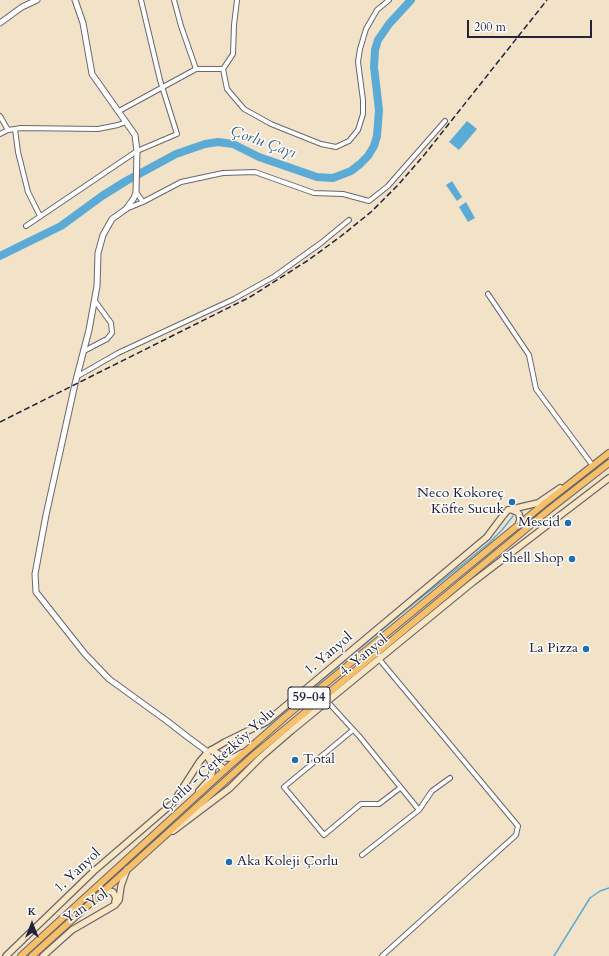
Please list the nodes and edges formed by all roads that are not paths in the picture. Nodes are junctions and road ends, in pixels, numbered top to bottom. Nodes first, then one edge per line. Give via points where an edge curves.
1 (37, 0) edge
2 (75, 0) edge
3 (141, 0) edge
4 (174, 0) edge
5 (236, 0) edge
6 (389, 0) edge
7 (0, 23) edge
8 (196, 69) junction
9 (223, 69) junction
10 (163, 88) junction
11 (119, 111) junction
12 (0, 116) edge
13 (445, 121) dead end
14 (126, 122) junction
15 (12, 129) junction
16 (0, 134) edge
17 (137, 151) junction
18 (136, 192) junction
19 (143, 202) junction
20 (126, 210) junction
21 (40, 216) junction
22 (349, 220) dead end
23 (26, 226) dead end
24 (488, 294) dead end
25 (95, 301) junction
26 (84, 351) junction
27 (78, 376) junction
28 (609, 454) edge
29 (609, 463) edge
30 (593, 466) junction
31 (609, 478) edge
32 (576, 480) junction
33 (508, 510) junction
34 (518, 526) junction
35 (510, 553) junction
36 (474, 572) junction
37 (379, 659) junction
38 (327, 701) junction
39 (353, 730) junction
40 (249, 749) junction
41 (208, 752) junction
42 (261, 757) junction
43 (241, 766) junction
44 (227, 768) junction
45 (231, 774) junction
46 (450, 778) dead end
47 (230, 788) junction
48 (400, 788) junction
49 (194, 798) junction
50 (419, 810) junction
51 (161, 839) junction
52 (362, 855) dead end
53 (127, 869) junction
54 (104, 890) junction
55 (115, 904) junction
56 (6, 956) edge
57 (21, 956) edge
58 (32, 956) edge
59 (43, 956) edge
60 (382, 956) edge

1 - 7 street
2 - 11 street via 83,22 92,74
3 - 10 street
4 - 8 street
5 - 9 street via 234,54
6 - 9 street via 377,10 366,29 360,49 358,62 363,114 358,130 348,141 336,147 321,144 278,127 244,109 227,89
8 - 9 street
8 - 10 street
10 - 11 street
10 - 17 street via 177,134
11 - 14 street
12 - 15 street
13 - 19 street via 388,186 369,202 343,194 314,193 249,172 223,173 181,182
14 - 15 street via 98,129
14 - 17 street via 135,135
15 - 16 street
15 - 21 street via 16,135 28,192
17 - 18 street
17 - 21 street
18 - 19 street
18 - 20 street
19 - 20 street
20 - 25 street via 112,219 103,235 98,253
21 - 23 street
22 - 27 street via 275,276 234,299 118,353
24 - 30 street via 529,355 536,389
25 - 26 street
25 - 26 street via 111,323 112,333 107,339
26 - 27 street
27 - 41 street via 46,515 35,574 36,592 85,654 109,679
28 - 30 main road, Çorlu - Çerkezköy Yolu / 59-04
29 - 36 main road, Çorlu - Çerkezköy Yolu / 59-04
30 - 32 main road, Çorlu - Çerkezköy Yolu / 59-04
31 - 35 main road
32 - 33 main road via 538,503
32 - 34 main road, Çorlu - Çerkezköy Yolu / 59-04
33 - 34 main road via 519,514
33 - 41 main road, 1. Yanyol via 487,537 278,713 266,722
34 - 40 main road, Çorlu - Çerkezköy Yolu / 59-04
35 - 36 main road
35 - 37 main road, 4. Yanyol
36 - 43 main road, Çorlu - Çerkezköy Yolu / 59-04
37 - 38 main road, 4. Yanyol
37 - 60 street via 518,826 516,835
38 - 39 street
38 - 42 main road, 4. Yanyol
39 - 48 street
39 - 48 street via 284,787 324,835 361,804 379,804
40 - 41 main road via 229,758
40 - 44 main road, Çorlu - Çerkezköy Yolu / 59-04
41 - 44 main road
41 - 49 main road via 212,773
41 - 56 main road, 1. Yanyol via 173,803 94,871
42 - 43 main road
42 - 47 main road, 4. Yanyol
43 - 45 main road, Çorlu - Çerkezköy Yolu / 59-04
44 - 45 main road
44 - 49 main road, Çorlu - Çerkezköy Yolu / 59-04
45 - 47 main road
45 - 51 main road, Çorlu - Çerkezköy Yolu / 59-04
46 - 50 street via 432,792
47 - 51 main road, 4. Yanyol
48 - 50 street
49 - 57 main road, Çorlu - Çerkezköy Yolu / 59-04
50 - 52 street
51 - 53 main road, Çorlu - Çerkezköy Yolu / 59-04
53 - 54 main road, Çorlu - Çerkezköy Yolu / 59-04
53 - 55 main road, Yan Yol
54 - 55 main road via 113,892
54 - 58 main road, Çorlu - Çerkezköy Yolu / 59-04
55 - 59 main road, Yan Yol via 72,930

